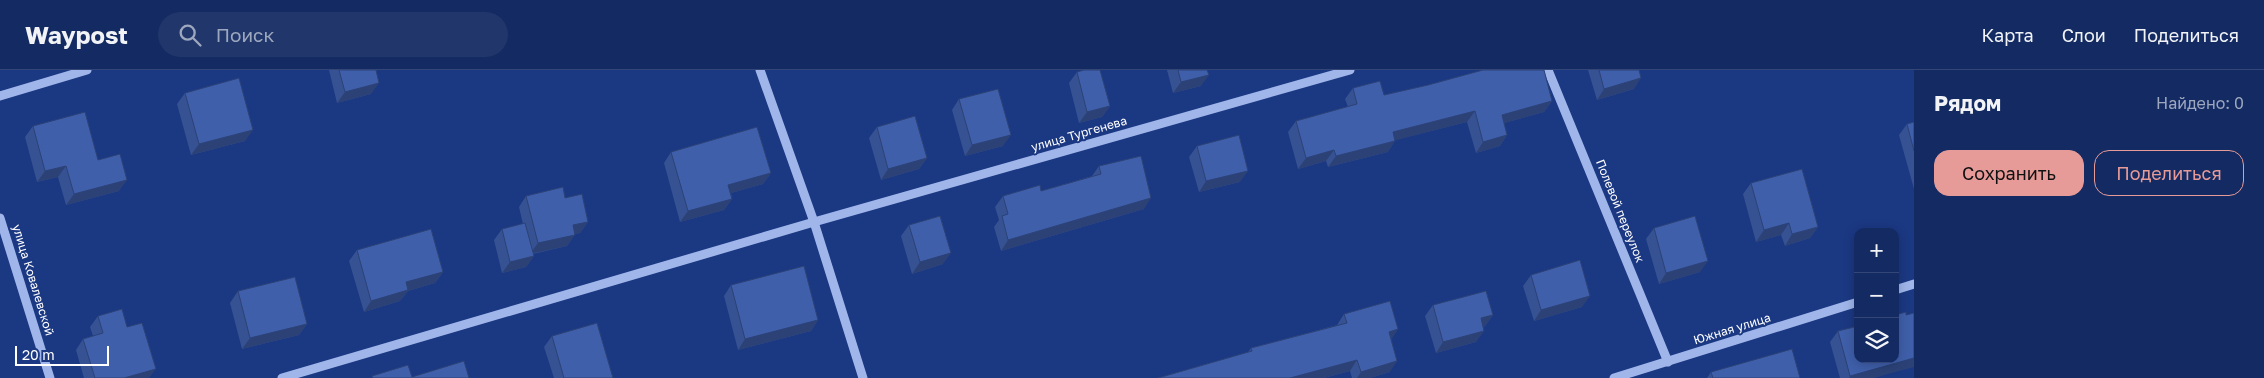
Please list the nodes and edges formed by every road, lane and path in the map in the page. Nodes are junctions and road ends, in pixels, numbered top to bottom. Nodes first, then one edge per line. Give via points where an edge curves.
1 (87, 70) edge
2 (760, 70) edge
3 (1350, 70) edge
4 (1548, 70) edge
5 (0, 96) edge
6 (0, 218) edge
7 (814, 222) junction
8 (1914, 284) edge
9 (1899, 289) edge
10 (1854, 303) edge
11 (1668, 362) junction
12 (50, 378) edge
13 (282, 378) edge
14 (863, 378) edge
15 (1614, 378) edge

1 - 5 street
2 - 7 street
3 - 7 street, улица Тургенева
4 - 11 street, Полевой переулок
6 - 12 street, улица Ковалевской
7 - 13 street, улица Тургенева
7 - 14 street
8 - 9 street
10 - 11 street, Южная улица
11 - 15 street, Южная улица

